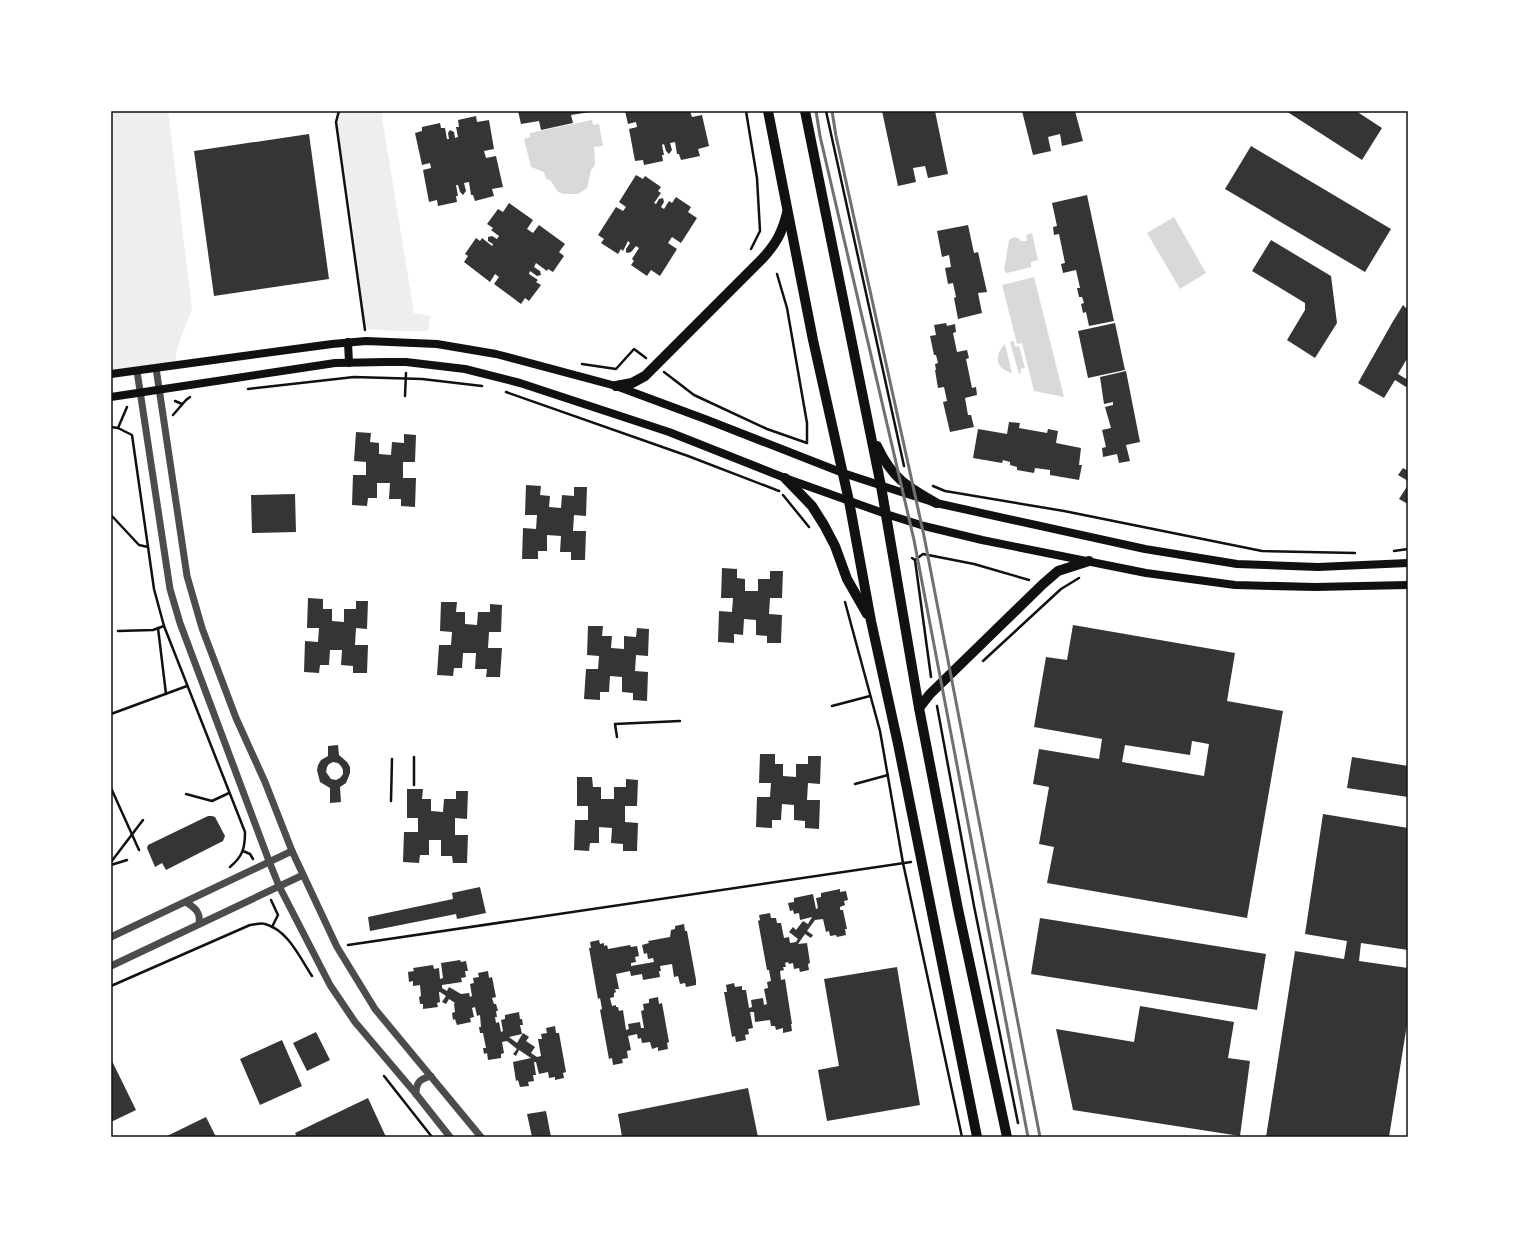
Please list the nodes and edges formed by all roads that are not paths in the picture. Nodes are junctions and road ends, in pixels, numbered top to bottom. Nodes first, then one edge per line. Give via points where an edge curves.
1 (768, 111) edge
2 (805, 111) edge
3 (788, 210) junction
4 (348, 342) junction
5 (349, 363) junction
6 (156, 368) junction
7 (137, 371) junction
8 (111, 374) edge
9 (616, 386) junction
10 (160, 390) junction
11 (141, 393) junction
12 (111, 397) edge
13 (870, 434) junction
14 (843, 473) junction
15 (784, 478) junction
16 (881, 486) junction
17 (849, 501) junction
18 (936, 503) junction
19 (886, 514) junction
20 (1089, 561) junction
21 (1408, 563) edge
22 (1408, 586) edge
23 (871, 621) junction
24 (919, 708) junction
25 (292, 851) junction
26 (269, 861) junction
27 (303, 875) junction
28 (279, 886) junction
29 (186, 902) junction
30 (200, 924) junction
31 (111, 937) edge
32 (111, 966) edge
33 (431, 1076) junction
34 (416, 1094) junction
35 (450, 1137) edge
36 (481, 1137) edge
37 (977, 1137) edge
38 (1007, 1137) edge

1 - 3 main road
2 - 13 main road
3 - 9 main road via 783,230 768,253 645,376 632,383
3 - 14 main road via 813,340
4 - 5 main road
4 - 6 main road
4 - 9 main road via 437,344 496,354
5 - 10 main road
5 - 15 main road via 418,363 465,369 520,383 668,432
6 - 7 main road
6 - 10 street
7 - 8 main road
7 - 11 street
9 - 14 main road
10 - 11 main road
10 - 25 street via 187,576 202,628 236,718
11 - 12 main road
11 - 26 street via 170,589 180,623
13 - 16 main road
13 - 18 main road via 884,462 896,477
14 - 16 main road
14 - 17 main road
15 - 17 main road
15 - 23 main road via 812,506 824,524 848,579
16 - 18 main road
16 - 19 main road
17 - 19 main road
17 - 23 main road
18 - 21 main road via 1145,549 1237,564 1318,567
19 - 20 main road via 975,538
19 - 24 main road
20 - 22 main road via 1146,573 1235,584 1315,587
20 - 24 main road via 1058,571 930,694
23 - 37 main road
24 - 38 main road via 958,909
25 - 26 street
25 - 27 street
26 - 28 street
26 - 29 street
27 - 28 street
27 - 33 street via 337,948 375,1009
28 - 30 street
28 - 34 street via 334,991 355,1022
29 - 30 street via 199,914
29 - 31 street
30 - 32 street
33 - 34 street via 419,1081
33 - 36 street
34 - 35 street

